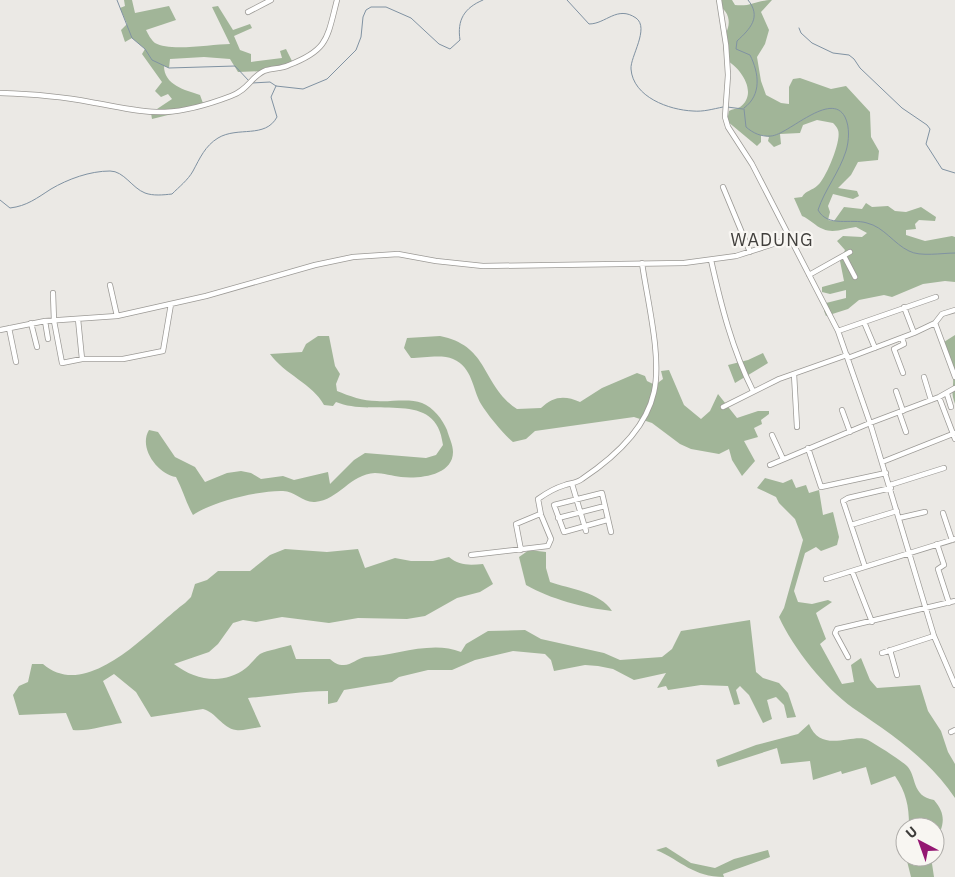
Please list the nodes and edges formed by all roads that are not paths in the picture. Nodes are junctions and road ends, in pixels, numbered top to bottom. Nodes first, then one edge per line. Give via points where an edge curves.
1 (271, 0) edge
2 (337, 0) edge
3 (719, 0) edge
4 (248, 12) dead end
5 (0, 93) edge
6 (723, 186) dead end
7 (789, 239) junction
8 (750, 252) junction
9 (850, 252) dead end
10 (844, 256) junction
11 (711, 260) junction
12 (642, 263) junction
13 (809, 275) junction
14 (855, 277) dead end
15 (110, 285) dead end
16 (53, 293) dead end
17 (936, 297) dead end
18 (171, 304) junction
19 (904, 307) junction
20 (955, 310) edge
21 (117, 316) junction
22 (78, 319) junction
23 (45, 321) junction
24 (54, 321) junction
25 (864, 322) junction
26 (936, 323) junction
27 (31, 324) junction
28 (9, 328) junction
29 (0, 330) edge
30 (838, 331) junction
31 (914, 333) junction
32 (48, 338) dead end
33 (902, 338) junction
34 (37, 346) dead end
35 (875, 348) junction
36 (848, 357) junction
37 (82, 360) junction
38 (16, 362) dead end
39 (794, 374) junction
40 (903, 374) dead end
41 (924, 377) dead end
42 (955, 377) edge
43 (955, 388) edge
44 (753, 391) junction
45 (896, 391) dead end
46 (946, 394) junction
47 (939, 398) junction
48 (931, 400) junction
49 (951, 406) dead end
50 (723, 407) dead end
51 (842, 410) dead end
52 (901, 411) junction
53 (870, 422) junction
54 (798, 427) dead end
55 (850, 432) junction
56 (906, 432) dead end
57 (772, 435) dead end
58 (954, 435) edge
59 (808, 448) junction
60 (783, 459) junction
61 (882, 462) junction
62 (770, 465) dead end
63 (944, 468) dead end
64 (886, 473) junction
65 (572, 484) junction
66 (890, 486) junction
67 (576, 498) junction
68 (605, 506) junction
69 (897, 511) junction
70 (580, 512) junction
71 (925, 512) dead end
72 (943, 513) dead end
73 (540, 514) junction
74 (558, 518) junction
75 (899, 518) junction
76 (607, 520) junction
77 (851, 525) junction
78 (585, 529) junction
79 (611, 532) dead end
80 (954, 540) edge
81 (937, 544) junction
82 (522, 550) junction
83 (909, 554) junction
84 (471, 555) dead end
85 (865, 567) junction
86 (852, 571) junction
87 (826, 579) dead end
88 (955, 602) edge
89 (948, 603) junction
90 (926, 609) junction
91 (872, 622) junction
92 (934, 636) junction
93 (890, 650) junction
94 (882, 653) dead end
95 (848, 657) dead end
96 (897, 675) dead end
97 (953, 677) edge
98 (955, 685) edge

1 - 4 street
2 - 5 street via 321,49 289,65 258,74 236,94 199,106 163,112 57,96
3 - 7 street via 727,61 725,118 730,134 752,164
6 - 8 street
7 - 8 street
7 - 13 street
8 - 11 street
9 - 10 street
10 - 13 street
10 - 14 street
11 - 12 street
11 - 44 street via 727,329
12 - 18 street via 483,266 398,254 353,257
12 - 65 street via 656,359 652,402 628,440 588,475
13 - 30 street
15 - 21 street
16 - 24 street
17 - 19 street
18 - 21 street
18 - 37 street via 163,351 124,358
19 - 25 street
19 - 31 street
20 - 26 street via 942,314
21 - 22 street
22 - 24 street
22 - 37 street
23 - 24 street
23 - 27 street
23 - 32 street
24 - 37 street via 61,363
25 - 30 street
25 - 35 street
26 - 31 street
26 - 42 street
27 - 28 street
27 - 34 street
28 - 29 street
28 - 38 street
30 - 36 street
31 - 33 street
33 - 35 street
33 - 40 street via 904,344 894,349
35 - 36 street
36 - 39 street
36 - 53 street
39 - 44 street
39 - 54 street
41 - 48 street
43 - 46 street
44 - 50 street
45 - 52 street
46 - 47 street
46 - 49 street
47 - 48 street
47 - 58 street
48 - 52 street
51 - 55 street
52 - 53 street
52 - 56 street
53 - 55 street
53 - 61 street
55 - 59 street
57 - 60 street
58 - 61 street
59 - 60 street
59 - 64 street via 821,487
60 - 62 street
61 - 64 street
63 - 66 street
64 - 66 street
65 - 67 street
65 - 73 street via 556,488 538,499
66 - 69 street
66 - 77 street via 845,499
67 - 68 street via 602,493
67 - 70 street
67 - 74 street via 554,505
68 - 70 street
68 - 76 street
69 - 75 street
69 - 77 street
70 - 74 street
70 - 78 street
71 - 75 street
72 - 80 street
73 - 82 street via 516,524
73 - 82 street via 551,543
74 - 78 street via 564,532
75 - 83 street
76 - 78 street
76 - 79 street
77 - 85 street
80 - 81 street
81 - 83 street
81 - 89 street via 944,564 938,569
82 - 84 street
83 - 85 street
83 - 90 street
85 - 86 street
86 - 87 street
86 - 91 street
88 - 89 street
89 - 90 street
90 - 91 street
90 - 92 street
91 - 95 street via 835,630
92 - 93 street
92 - 97 street
93 - 94 street
93 - 96 street
97 - 98 street

